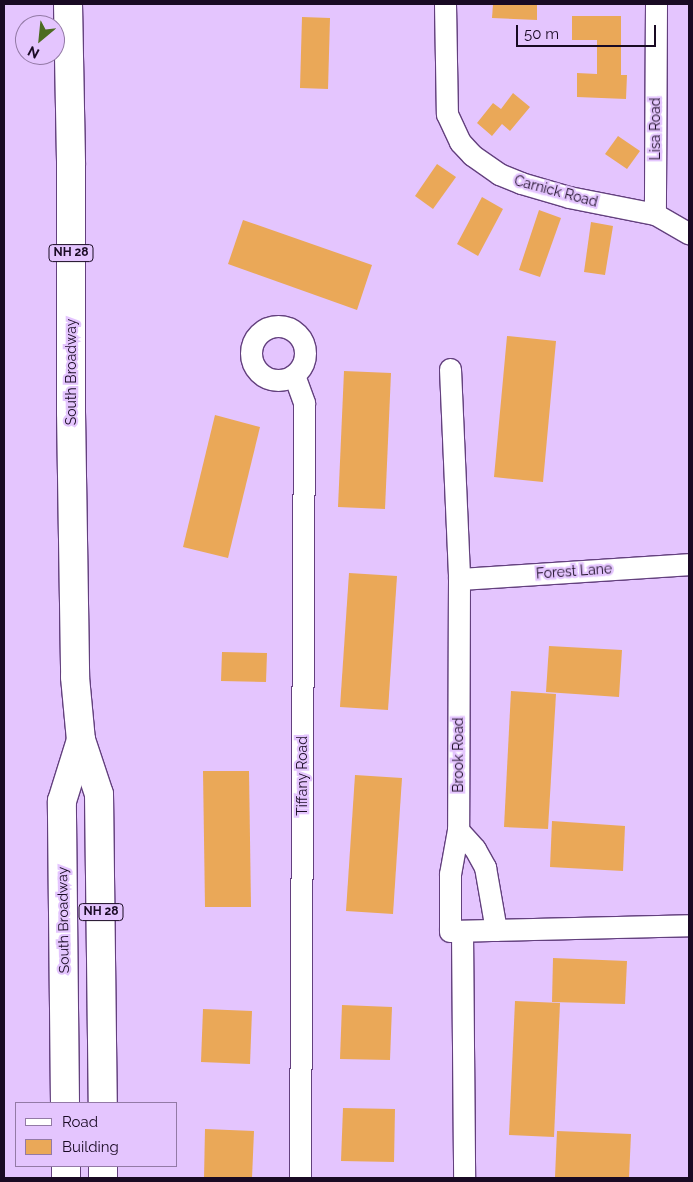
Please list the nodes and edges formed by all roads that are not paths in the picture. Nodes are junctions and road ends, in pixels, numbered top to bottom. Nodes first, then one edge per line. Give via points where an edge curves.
1 (68, 4) edge
2 (445, 4) edge
3 (656, 4) edge
4 (655, 214) junction
5 (689, 234) edge
6 (450, 369) dead end
7 (294, 375) dead end
8 (689, 564) edge
9 (459, 579) junction
10 (81, 740) junction
11 (458, 830) junction
12 (689, 925) edge
13 (496, 930) junction
14 (456, 931) junction
15 (65, 1102) edge
16 (103, 1102) edge
17 (300, 1178) edge
18 (464, 1178) edge

1 - 10 main road, South Broadway / NH 28 via 75,677
2 - 4 street, Carnick Road via 447,114 460,142 472,155 499,174 521,183 569,197
3 - 4 street, Lisa Road
4 - 5 street
6 - 9 street, Brook Road
7 - 17 street, Tiffany Road via 304,403
8 - 9 street, Forest Lane
9 - 11 street, Brook Road
10 - 15 main road, South Broadway / NH 28 via 62,801
10 - 16 main road, South Broadway / NH 28 via 98,794
11 - 13 street via 485,866
11 - 14 street, Brook Road via 450,874
12 - 13 street
13 - 14 street
14 - 18 street, Brook Road

